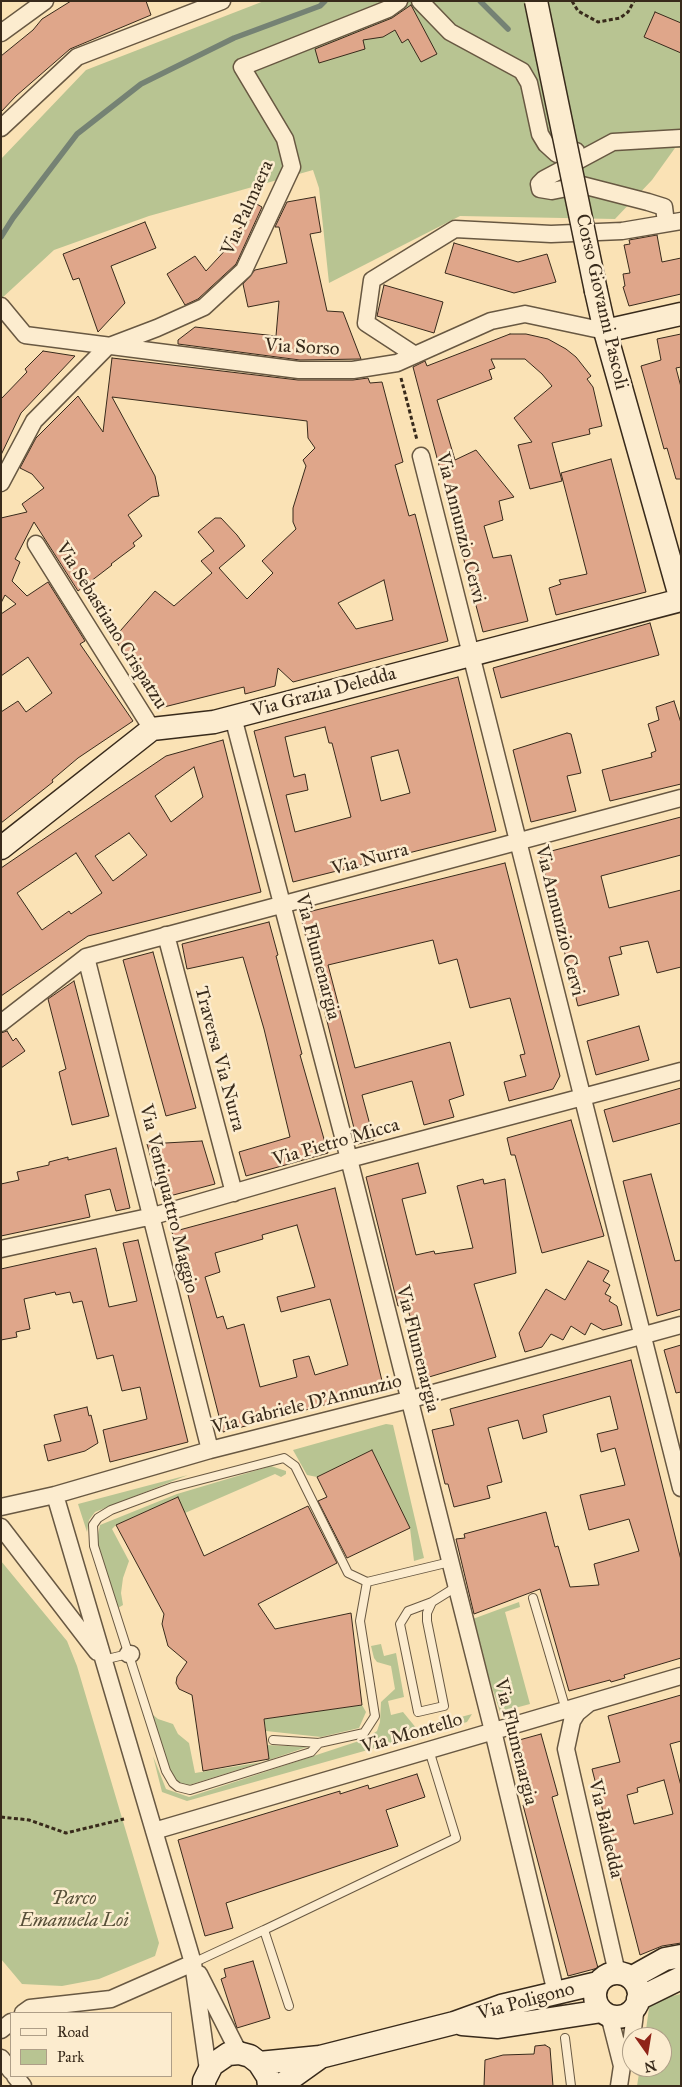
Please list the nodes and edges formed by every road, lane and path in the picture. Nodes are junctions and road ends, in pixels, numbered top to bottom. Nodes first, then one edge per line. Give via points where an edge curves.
1 (45, 1) edge
2 (222, 1) edge
3 (399, 1) edge
4 (420, 1) edge
5 (536, 1) edge
6 (572, 1) edge
7 (634, 1) edge
8 (1, 33) edge
9 (1, 128) edge
10 (681, 138) edge
11 (613, 142) junction
12 (674, 222) edge
13 (1, 306) edge
14 (681, 314) edge
15 (605, 331) junction
16 (107, 346) junction
17 (414, 355) junction
18 (397, 363) junction
19 (421, 456) joint
20 (1, 483) edge
21 (36, 544) dead end
22 (681, 600) edge
23 (472, 654) junction
24 (233, 717) junction
25 (152, 729) junction
26 (681, 798) edge
27 (519, 841) junction
28 (1, 848) edge
29 (282, 903) junction
30 (166, 935) junction
31 (86, 957) junction
32 (1, 1023) edge
33 (681, 1071) edge
34 (581, 1097) junction
35 (349, 1159) junction
36 (234, 1193) junction
37 (152, 1216) junction
38 (1, 1249) edge
39 (681, 1325) edge
40 (643, 1335) junction
41 (408, 1400) junction
42 (210, 1450) junction
43 (681, 1488) edge
44 (55, 1495) junction
45 (1, 1507) edge
46 (1, 1527) edge
47 (450, 1562) junction
48 (367, 1582) junction
49 (456, 1587) junction
50 (533, 1598) dead end
51 (432, 1602) junction
52 (130, 1654) junction
53 (103, 1660) junction
54 (681, 1676) edge
55 (590, 1703) junction
56 (566, 1710) junction
57 (493, 1731) junction
58 (273, 1740) dead end
59 (319, 1744) junction
60 (429, 1750) junction
61 (1, 1817) edge
62 (124, 1819) dead end
63 (154, 1831) junction
64 (264, 1930) junction
65 (681, 1956) edge
66 (193, 1963) junction
67 (681, 1978) edge
68 (598, 1983) junction
69 (631, 1989) junction
70 (556, 1993) junction
71 (289, 2006) dead end
72 (24, 2012) edge
73 (605, 2013) junction
74 (454, 2023) junction
75 (632, 2027) edge
76 (565, 2038) dead end
77 (320, 2057) junction
78 (1, 2058) edge
79 (249, 2058) junction
80 (622, 2066) joint
81 (10, 2070) edge
82 (206, 2078) edge
83 (268, 2086) edge
84 (280, 2086) edge
85 (571, 2086) edge
86 (619, 2086) edge

1 - 8 street
2 - 9 street via 77,57
3 - 16 street, Via Palmaera via 388,9 242,67 285,139 292,167 244,270 204,307
4 - 11 street via 450,32 522,72 529,83 540,134 557,154
5 - 15 main road, Corso Giovanni Pascoli, bridge
6 - 7 path via 578,11 598,22 620,18
10 - 11 street
11 - 12 street via 544,179 539,184 540,189 552,191 582,185 601,189 664,207
12 - 17 street via 622,231 551,234 455,229 372,280 366,323
13 - 16 street, Via Sorso via 25,335
14 - 15 main road
15 - 17 street, Via Sorso via 525,314 491,321
15 - 22 main road, Corso Giovanni Pascoli
16 - 18 street, Via Sorso via 299,370 353,370
16 - 20 street via 34,421
17 - 18 street, Via Sorso
18 - 19 path, Via Annunzio Cervi
19 - 23 street, Via Annunzio Cervi
21 - 25 street, Via Sebastiano Crispatzu
22 - 23 main road, Via Grazia Deledda
23 - 24 main road, Via Grazia Deledda
23 - 27 street, Via Annunzio Cervi
24 - 25 main road, Via Grazia Deledda
24 - 29 street, Via Flumenargia
25 - 28 main road
26 - 27 street, Via Nurra
27 - 29 street, Via Nurra
27 - 34 street, Via Annunzio Cervi
29 - 30 street, Via Nurra
29 - 35 street, Via Flumenargia
30 - 31 street, Via Nurra
30 - 36 street, Traversa Via Nurra
31 - 32 street, Via Nurra
31 - 37 street, Via Ventiquattro Maggio
33 - 34 street, Via Pietro Micca
34 - 35 street, Via Pietro Micca
34 - 40 street, Via Annunzio Cervi
35 - 36 street, Via Pietro Micca
35 - 41 street, Via Flumenargia
36 - 37 street, Via Pietro Micca
37 - 38 street, Via Pietro Micca
37 - 42 street, Via Ventiquattro Maggio
39 - 40 street, Via Gabriele D'Annunzio
40 - 41 street, Via Gabriele D'Annunzio
40 - 43 street, Via Annunzio Cervi
41 - 42 street, Via Gabriele D'Annunzio
41 - 47 street, Via Flumenargia
42 - 44 street, Via Gabriele D'Annunzio
44 - 45 street, Via Gabriele D'Annunzio
44 - 53 street
46 - 53 street
47 - 48 lane
47 - 49 street, Via Flumenargia
48 - 52 lane via 348,1573 295,1466 284,1458 173,1487 111,1510 93,1525 94,1546
48 - 59 lane via 360,1621 375,1716 364,1733
49 - 51 lane
49 - 57 street, Via Flumenargia
50 - 56 lane
51 - 51 lane via 408,1611 400,1624 418,1712 444,1706 427,1622
52 - 53 lane
52 - 59 lane via 166,1771 178,1787 190,1790 311,1752
53 - 63 street
54 - 55 street, Via Montello
55 - 56 street, Via Montello
55 - 69 street, Via Baldedda via 572,1721 566,1749
56 - 57 street, Via Montello
57 - 60 street, Via Montello
57 - 70 street, Via Flumenargia
58 - 59 lane
60 - 63 street, Via Montello
60 - 64 lane via 456,1838
61 - 62 path via 28,1820 66,1833
63 - 66 street
64 - 66 lane
64 - 71 lane
65 - 69 main road, Via Poligono via 665,1959
66 - 72 street via 111,1999 30,2008
66 - 79 street
66 - 82 street
67 - 69 main road, Via Poligono
68 - 69 main road, Via Poligono via 610,1974
68 - 70 main road, Via Poligono
68 - 73 main road, Via Poligono via 595,1998
69 - 73 main road, Via Poligono via 624,2016
69 - 75 street, Via Baldedda
70 - 74 main road, Via Poligono via 501,2006
73 - 74 main road, Via Poligono via 498,2027
73 - 80 street, Via Baldedda
74 - 77 main road, Via Poligono
76 - 85 lane
77 - 79 main road, Via Poligono
77 - 84 main road, Via Poligono
78 - 81 street
79 - 82 main road, Via Poligono via 228,2054 218,2059
79 - 83 main road via 268,2077
80 - 86 street, Via Baldedda

